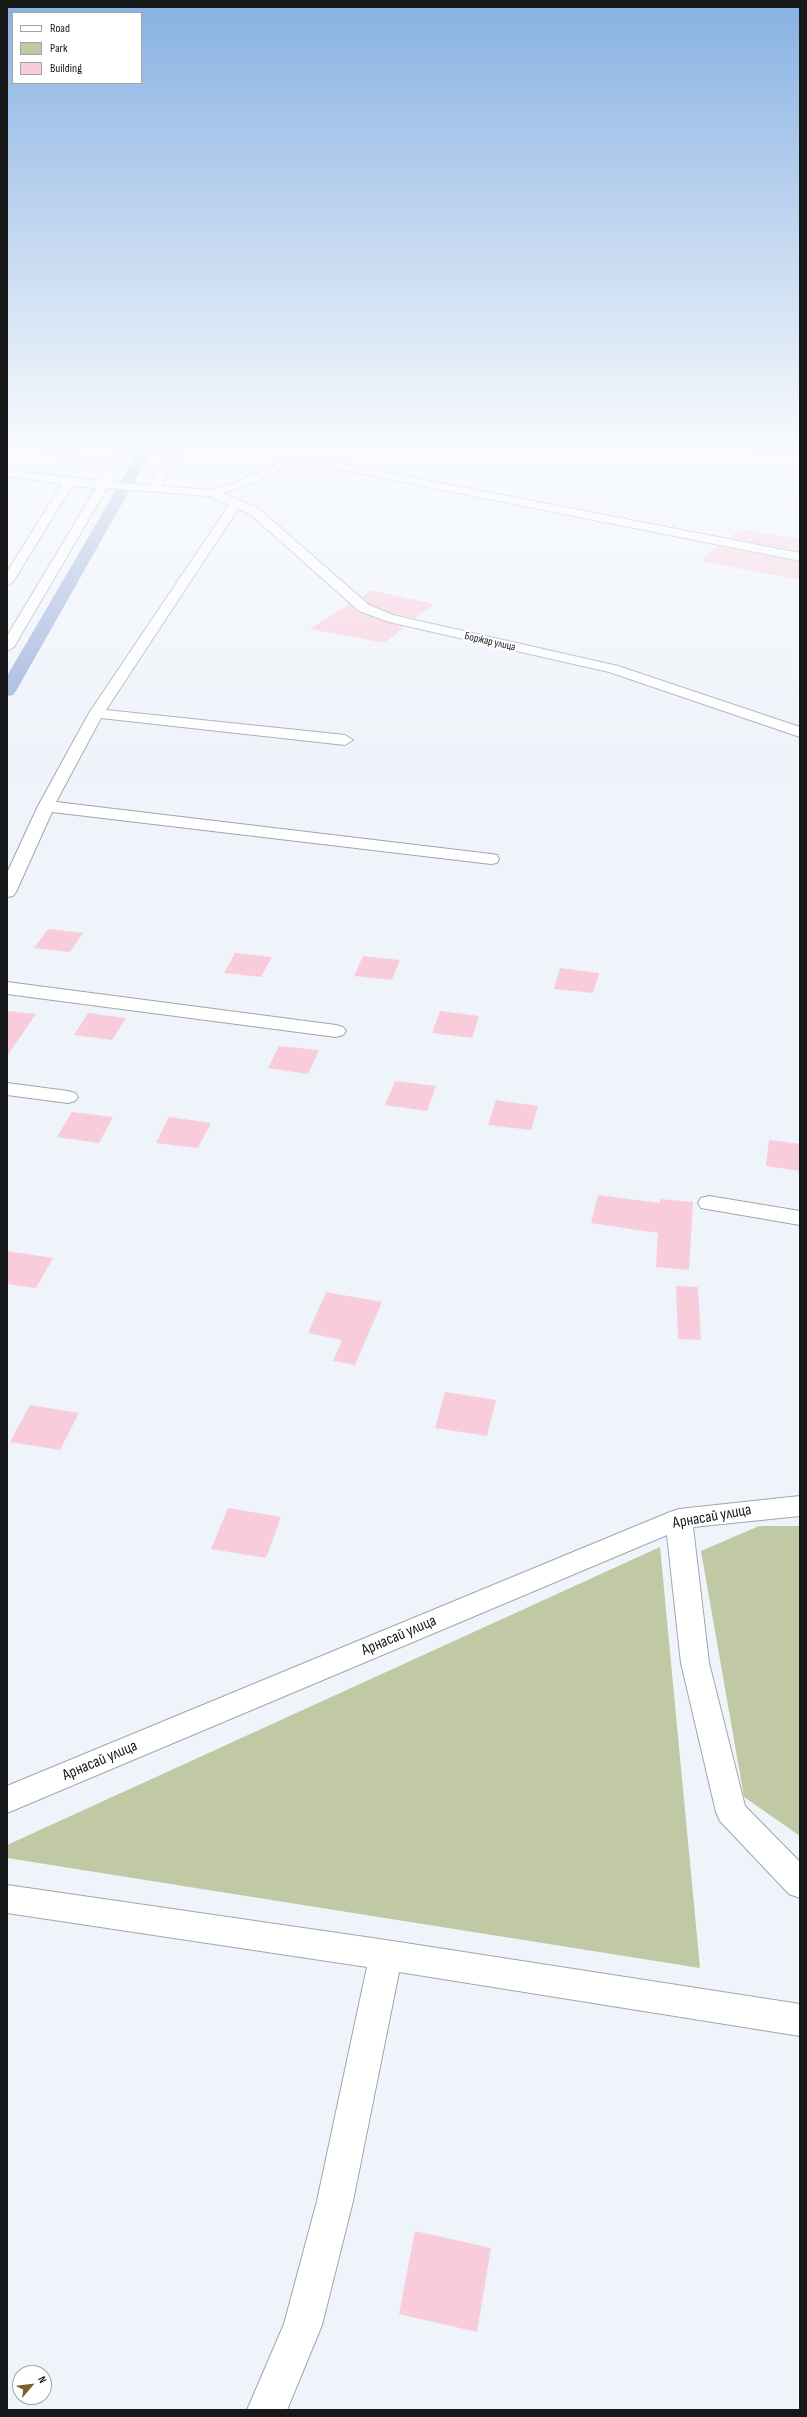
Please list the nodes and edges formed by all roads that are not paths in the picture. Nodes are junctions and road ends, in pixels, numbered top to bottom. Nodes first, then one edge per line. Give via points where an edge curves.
1 (21, 555) edge
2 (65, 555) edge
3 (201, 555) edge
4 (305, 555) edge
5 (11, 570) edge
6 (7, 582) edge
7 (7, 647) edge
8 (96, 713) junction
9 (800, 732) edge
10 (345, 740) dead end
11 (46, 806) junction
12 (491, 859) dead end
13 (7, 892) edge
14 (7, 988) edge
15 (336, 1031) dead end
16 (7, 1089) edge
17 (68, 1097) dead end
18 (709, 1203) dead end
19 (800, 1218) edge
20 (800, 1506) edge
21 (680, 1519) junction
22 (7, 1800) edge
23 (800, 1884) edge
24 (7, 1899) edge
25 (386, 1954) junction
26 (800, 2020) edge
27 (267, 2410) edge

1 - 5 street
2 - 7 street
3 - 8 street
4 - 9 street, Боржар улица via 364,608 389,618 613,669
5 - 6 street
8 - 10 street
8 - 11 street
11 - 12 street
11 - 13 street
14 - 15 street
16 - 17 street
18 - 19 street
20 - 21 street, Арнасай улица
21 - 22 street, Арнасай улица
21 - 23 street via 695,1663 731,1812
24 - 25 street
25 - 26 street
25 - 27 street via 335,2201 305,2318

